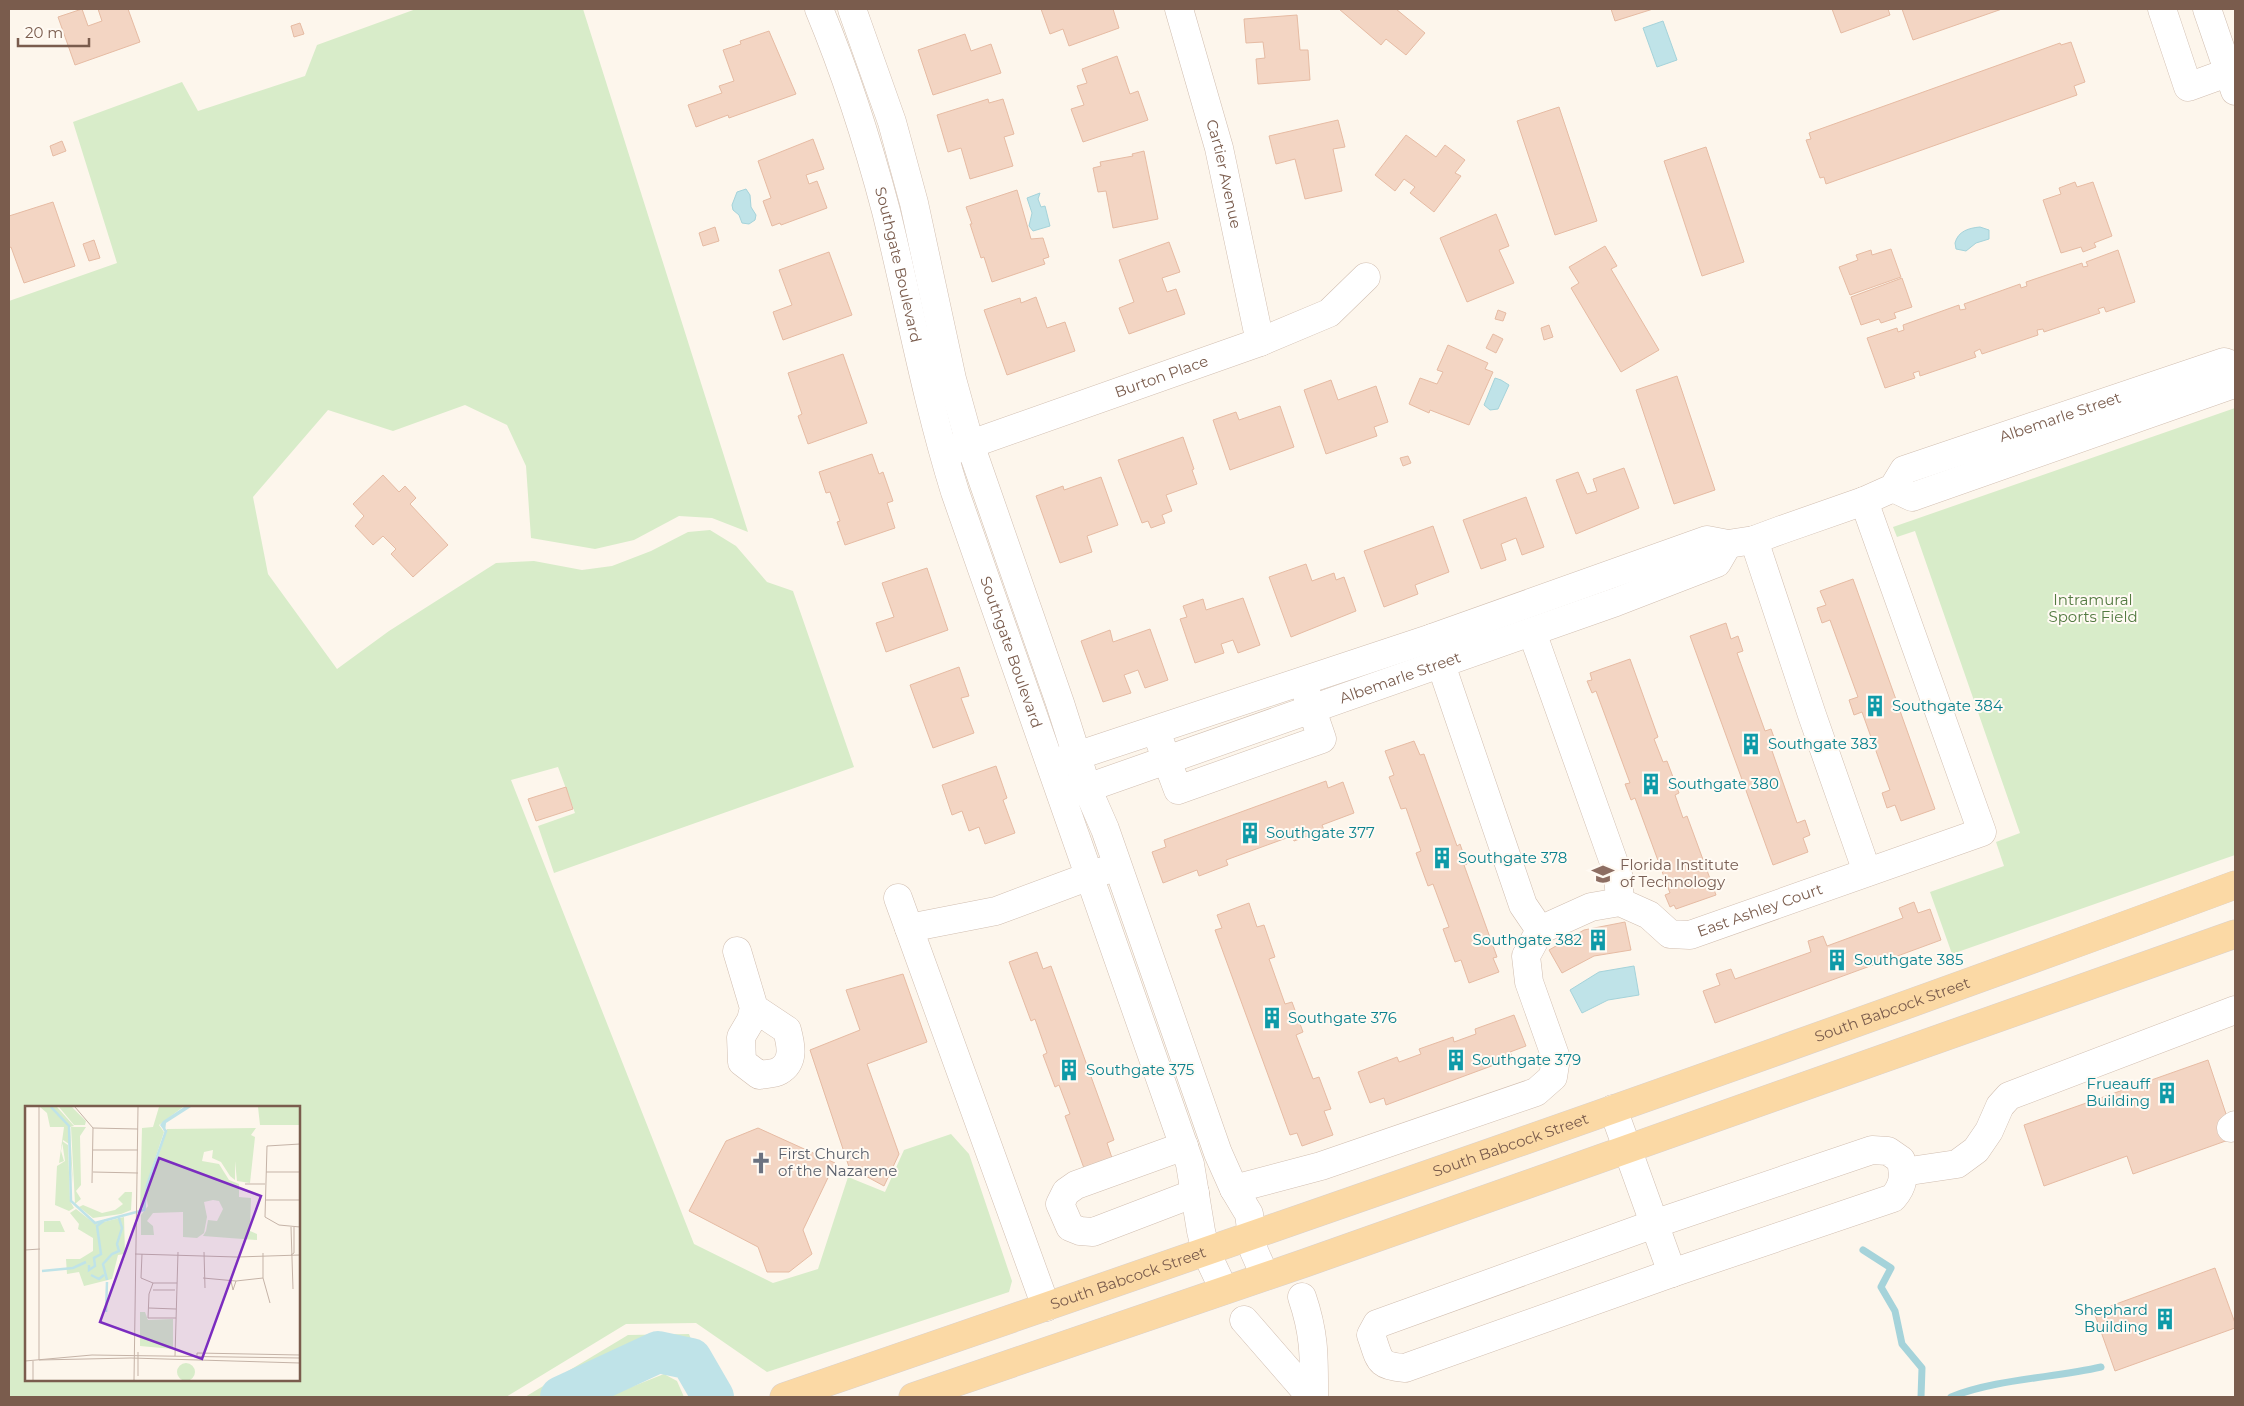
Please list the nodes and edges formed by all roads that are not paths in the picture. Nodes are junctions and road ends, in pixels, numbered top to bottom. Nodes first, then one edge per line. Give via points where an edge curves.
1 (819, 9) edge
2 (852, 9) edge
3 (1178, 9) edge
4 (2162, 9) edge
5 (2207, 9) edge
6 (2233, 78) edge
7 (1366, 277) dead end
8 (1260, 342) junction
9 (2235, 366) edge
10 (2235, 378) edge
11 (970, 444) junction
12 (943, 453) junction
13 (1893, 488) junction
14 (1864, 501) junction
15 (1754, 540) junction
16 (1728, 544) junction
17 (1625, 568) junction
18 (1636, 594) junction
19 (1511, 609) junction
20 (1527, 634) junction
21 (1432, 638) junction
22 (1441, 665) junction
23 (1302, 680) junction
24 (1312, 709) junction
25 (1156, 731) junction
26 (1076, 756) junction
27 (1167, 760) junction
28 (1050, 764) junction
29 (1086, 788) junction
30 (1061, 797) junction
31 (1118, 866) junction
32 (1867, 872) junction
33 (1089, 876) junction
34 (2235, 885) edge
35 (898, 898) dead end
36 (1620, 902) junction
37 (909, 928) junction
38 (1540, 930) junction
39 (2235, 934) edge
40 (736, 951) dead end
41 (754, 1008) dead end
42 (2235, 1010) edge
43 (1613, 1109) junction
44 (1184, 1146) junction
45 (1627, 1150) junction
46 (1903, 1172) junction
47 (1234, 1189) junction
48 (1195, 1194) junction
49 (1654, 1224) junction
50 (1251, 1236) junction
51 (1206, 1252) junction
52 (1672, 1273) junction
53 (1265, 1276) junction
54 (1224, 1290) junction
55 (1302, 1297) dead end
56 (1046, 1307) junction
57 (1244, 1320) dead end
58 (784, 1397) edge
59 (913, 1397) edge
60 (1312, 1397) edge

1 - 12 street, Southgate Boulevard via 861,126 885,210
2 - 11 street, Southgate Boulevard via 892,122 914,202 952,379
3 - 8 street, Cartier Avenue via 1219,148
4 - 6 street via 2188,87
5 - 6 street
7 - 8 street, Burton Place via 1329,313
8 - 11 street, Burton Place
9 - 13 street, Albemarle Street via 2224,362 1904,470
10 - 13 street, Albemarle Street via 2231,385 1912,497
11 - 12 street, Burton Place
11 - 26 street, Southgate Boulevard
12 - 28 street, Southgate Boulevard
13 - 14 street, Albemarle Street
14 - 15 street, Albemarle Street
14 - 32 street, East Ashley Court via 1982,832
15 - 16 street, Albemarle Street
15 - 32 street
16 - 17 street, Albemarle Street via 1707,540
16 - 18 street, Albemarle Street via 1717,563
17 - 18 street
17 - 19 street, Albemarle Street
18 - 20 street, Albemarle Street
19 - 20 street
19 - 21 street, Albemarle Street
20 - 22 street, Albemarle Street
20 - 36 street via 1618,874
21 - 22 street
21 - 23 street, Albemarle Street
22 - 24 street, Albemarle Street
22 - 38 street via 1523,904
23 - 24 street
23 - 25 street, Albemarle Street
24 - 27 street, Albemarle Street
25 - 26 street, Albemarle Street
25 - 27 street
26 - 28 street, Albemarle Street
26 - 29 street, Southgate Boulevard
27 - 29 street, Albemarle Street
28 - 30 street, Southgate Boulevard
29 - 30 street, Albemarle Street
29 - 31 street, Southgate Boulevard
30 - 33 street, Southgate Boulevard
31 - 33 street
31 - 47 street, Southgate Boulevard via 1218,1153
32 - 36 street, East Ashley Court via 1690,935 1670,934 1649,915
33 - 37 street via 996,911
33 - 44 street, Southgate Boulevard
34 - 43 main road, South Babcock Street
35 - 37 street
36 - 38 street via 1591,907
37 - 56 street
38 - 47 street via 1526,956 1529,982 1556,1058 1553,1077 1536,1092 1322,1166
39 - 45 main road
40 - 41 street
42 - 46 street via 2009,1096 1976,1150 1957,1164
43 - 45 street
43 - 50 main road, South Babcock Street
44 - 48 street, Southgate Boulevard
44 - 48 street via 1076,1185 1066,1192 1060,1204 1070,1227 1093,1232
45 - 49 street
45 - 53 main road
46 - 49 street via 1901,1160 1888,1151 1872,1150
46 - 52 street via 1901,1188 1893,1198
47 - 50 street, Southgate Boulevard via 1249,1214
48 - 51 street, Southgate Boulevard
49 - 52 street
49 - 52 street via 1377,1324 1371,1335 1380,1360 1388,1367 1405,1368
50 - 51 main road, South Babcock Street
50 - 53 street, Southgate Boulevard
51 - 54 street, Southgate Boulevard
51 - 56 main road, South Babcock Street
53 - 54 main road
54 - 59 main road
55 - 60 street via 1314,1344
56 - 58 main road, South Babcock Street
57 - 60 street

